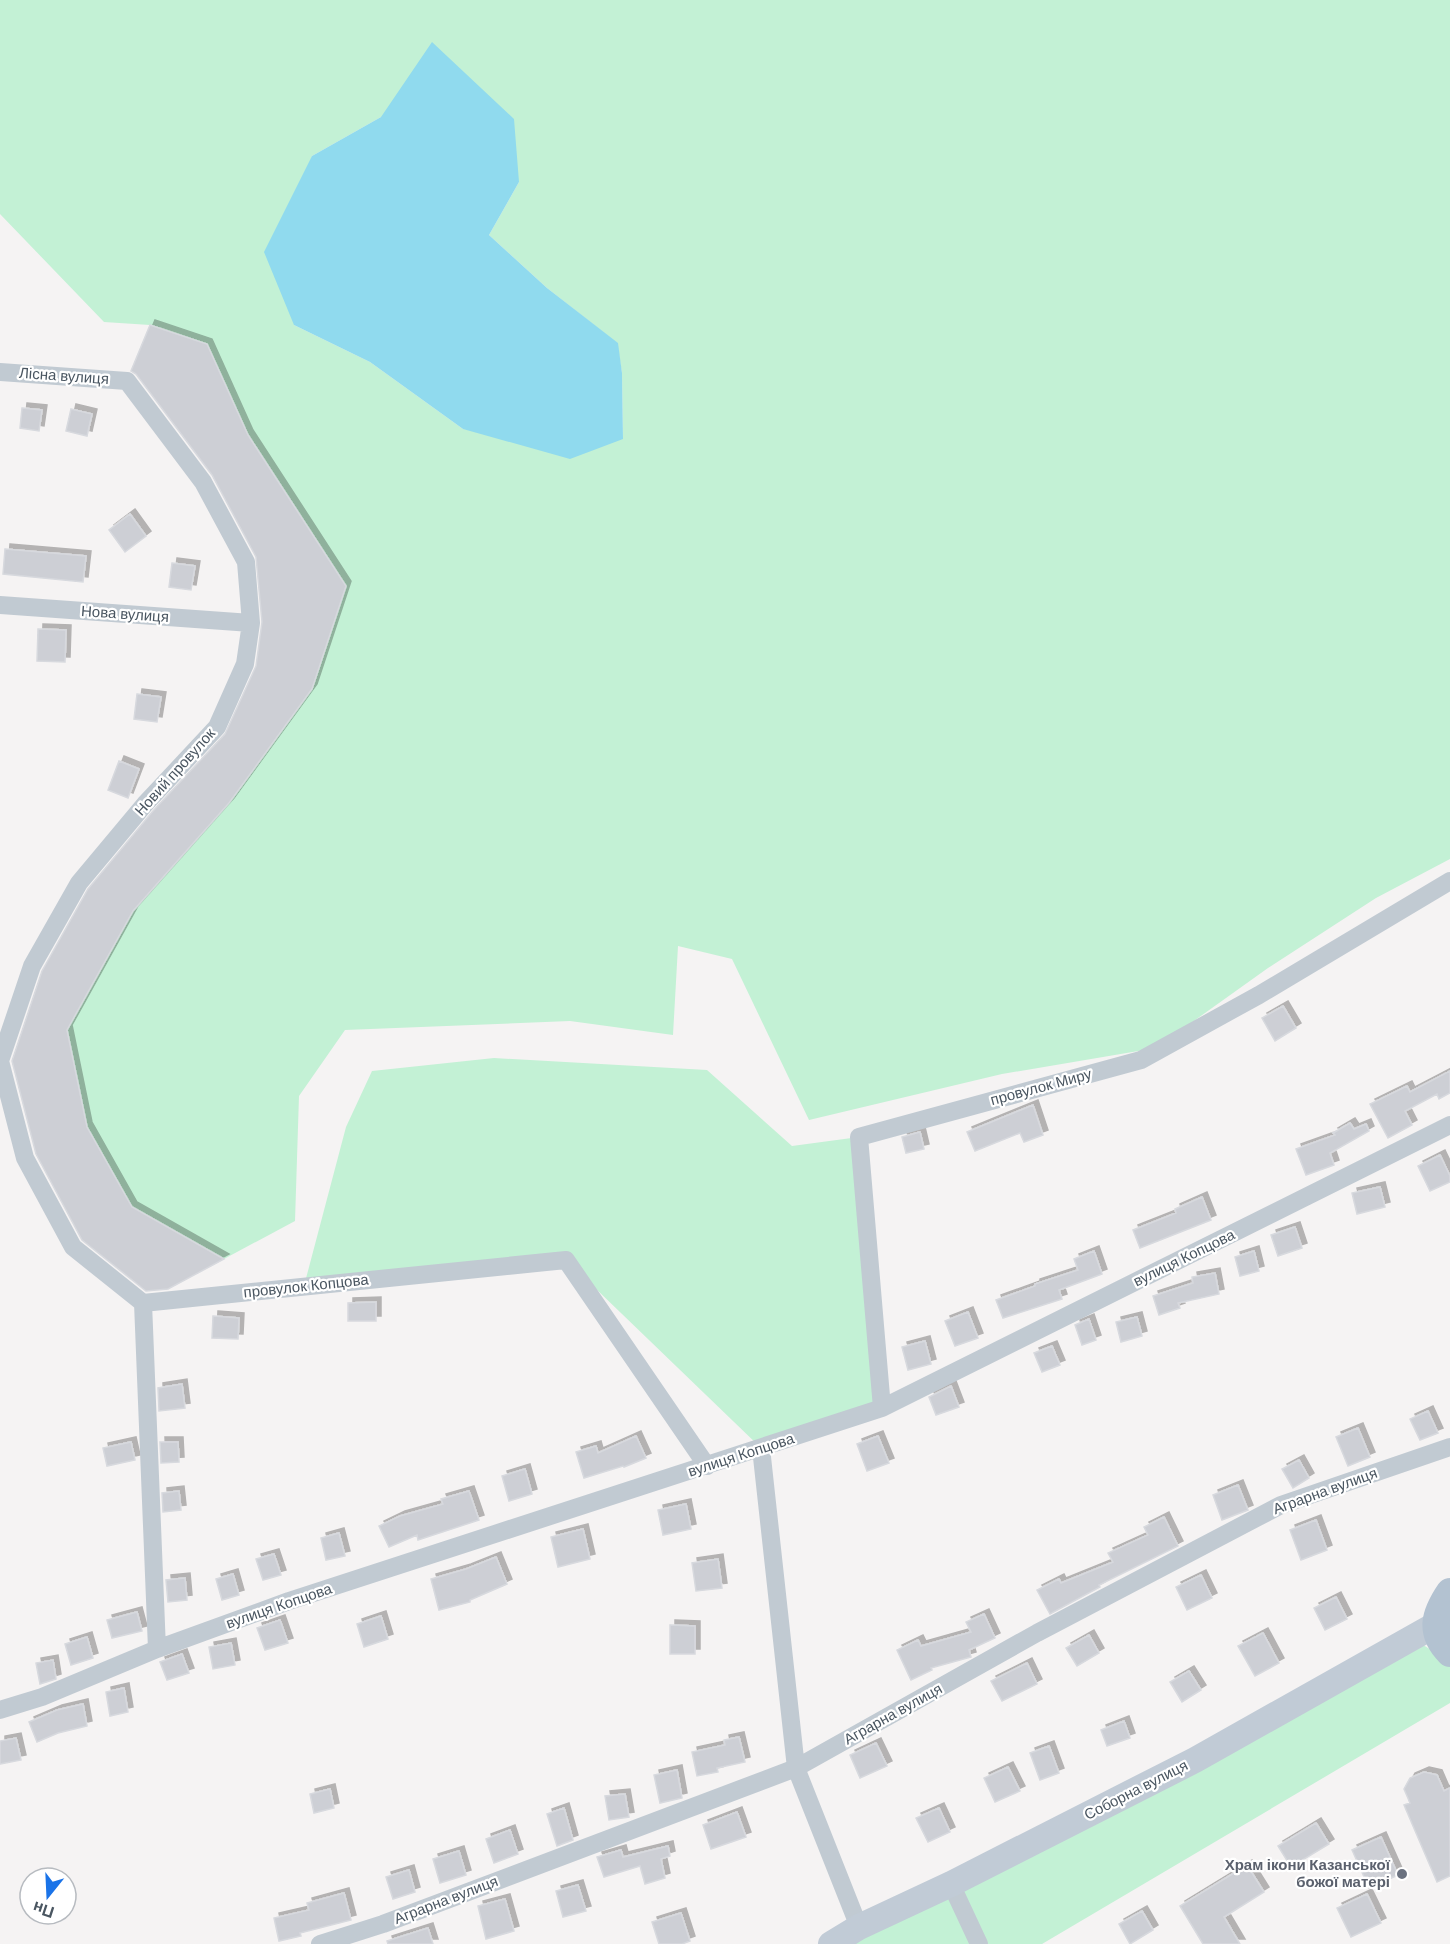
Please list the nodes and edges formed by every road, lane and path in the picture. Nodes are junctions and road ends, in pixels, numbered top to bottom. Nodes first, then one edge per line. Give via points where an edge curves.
1 (0, 372) edge
2 (127, 381) joint
3 (0, 605) edge
4 (251, 623) junction
5 (1450, 881) edge
6 (0, 1061) edge
7 (1450, 1125) edge
8 (142, 1303) junction
9 (882, 1408) junction
10 (1450, 1447) edge
11 (761, 1448) junction
12 (707, 1466) junction
13 (1450, 1592) edge
14 (1435, 1625) junction
15 (157, 1649) junction
16 (1450, 1653) edge
17 (0, 1710) edge
18 (796, 1768) junction
19 (951, 1884) junction
20 (859, 1927) junction
21 (320, 1944) edge
22 (831, 1944) edge
23 (978, 1944) edge

1 - 2 street, Лісна вулиця
2 - 4 street, Новий провулок via 203,482 246,562
3 - 4 street, Нова вулиця
4 - 6 street, Новий провулок via 245,664 217,728 145,804 79,883 32,966
5 - 9 street, провулок Миру via 1141,1060 859,1137
6 - 8 street via 25,1158 73,1247
7 - 9 street, вулиця Копцова
8 - 12 street, провулок Копцова via 566,1260
8 - 15 street
9 - 11 street, вулиця Копцова
10 - 18 street, Аграрна вулиця via 1281,1505 1037,1633
11 - 12 street, вулиця Копцова
11 - 18 street
12 - 15 street, вулиця Копцова via 289,1601
13 - 14 main road
14 - 16 main road via 1440,1643
14 - 19 main road, Соборна вулиця via 1195,1760
15 - 17 street, вулиця Копцова via 42,1697
18 - 20 street
18 - 21 street, Аграрна вулиця via 383,1924
19 - 20 main road, Соборна вулиця
19 - 23 street
20 - 22 main road, Соборна вулиця

